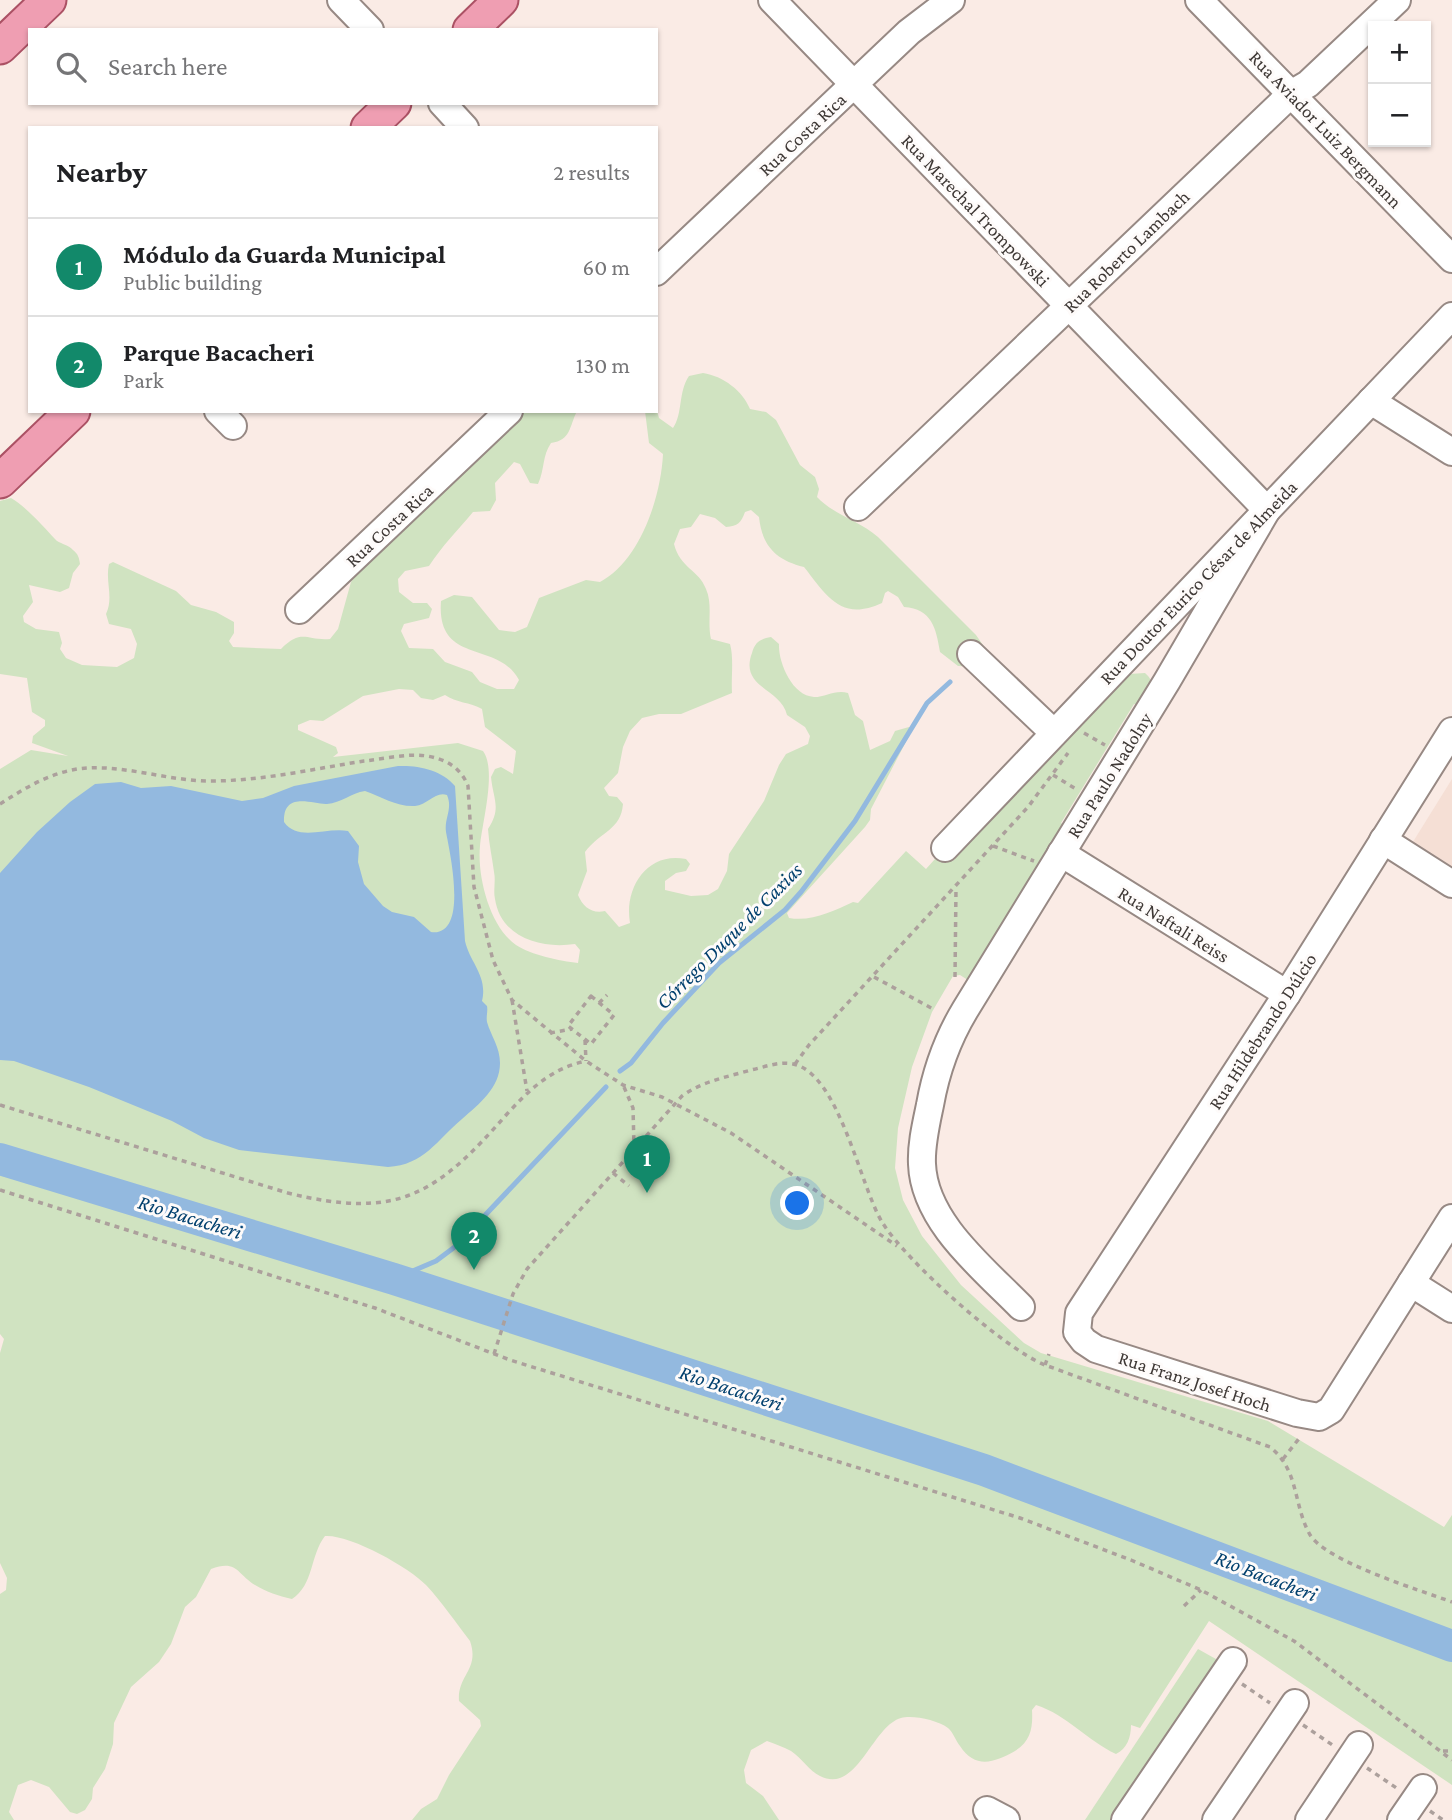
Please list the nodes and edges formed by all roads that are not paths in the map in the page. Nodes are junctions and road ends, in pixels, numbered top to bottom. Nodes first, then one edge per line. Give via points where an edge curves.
1 (49, 0) edge
2 (341, 0) edge
3 (501, 0) edge
4 (772, 0) edge
5 (951, 0) edge
6 (1199, 0) edge
7 (1397, 0) edge
8 (368, 28) edge
9 (472, 28) edge
10 (0, 47) edge
11 (854, 85) junction
12 (1291, 94) junction
13 (392, 105) edge
14 (444, 105) edge
15 (370, 126) edge
16 (464, 126) edge
17 (1452, 259) edge
18 (658, 270) edge
19 (1069, 305) junction
20 (1452, 316) edge
21 (1371, 401) junction
22 (71, 413) edge
23 (507, 413) edge
24 (1452, 452) edge
25 (0, 481) edge
26 (858, 507) dead end
27 (1267, 510) junction
28 (299, 610) dead end
29 (971, 653) dead end
30 (1129, 654) junction
31 (1167, 681) junction
32 (1452, 731) edge
33 (1054, 733) junction
34 (1383, 841) junction
35 (944, 848) dead end
36 (1054, 859) junction
37 (1452, 884) edge
38 (1287, 994) junction
39 (1452, 1218) edge
40 (1411, 1283) junction
41 (1021, 1307) dead end
42 (1452, 1309) edge
43 (1077, 1332) joint
44 (1233, 1661) dead end
45 (1295, 1703) dead end
46 (1359, 1745) dead end
47 (1423, 1788) dead end
48 (1125, 1820) edge
49 (1216, 1820) edge
50 (1309, 1820) edge
51 (1401, 1820) edge

1 - 10 main road
2 - 8 street
3 - 9 main road
4 - 11 street, Rua Marechal Trompowski
5 - 11 street, Rua Costa Rica
6 - 12 street, Rua Aviador Luiz Bergmann
7 - 12 street, Rua Roberto Lambach via 1308,84
11 - 18 street, Rua Costa Rica
11 - 19 street, Rua Marechal Trompowski
12 - 17 street, Rua Aviador Luiz Bergmann
12 - 19 street, Rua Roberto Lambach
13 - 15 main road
14 - 16 street
19 - 26 street, Rua Roberto Lambach
19 - 27 street, Rua Marechal Trompowski
20 - 21 street, Rua Doutor Eurico César de Almeida
21 - 24 street
21 - 27 street, Rua Doutor Eurico César de Almeida
22 - 25 main road
23 - 28 street, Rua Costa Rica
27 - 30 street, Rua Doutor Eurico César de Almeida
27 - 31 street, Rua Paulo Nadolny
29 - 33 street
30 - 31 street
30 - 33 street, Rua Doutor Eurico César de Almeida
31 - 36 street, Rua Paulo Nadolny
32 - 34 street, Rua Hildebrando Dúlcio
33 - 35 street, Rua Doutor Eurico César de Almeida
34 - 37 street
34 - 38 street, Rua Hildebrando Dúlcio
36 - 38 street, Rua Naftali Reiss
36 - 41 street, Rua Paulo Nadolny via 949,1039 933,1088 923,1143 925,1188 933,1205 965,1249
38 - 43 street, Rua Hildebrando Dúlcio via 1079,1313
39 - 40 street
40 - 42 street
40 - 43 street, Rua Franz Josef Hoch via 1331,1410 1311,1425 1297,1413 1120,1358 1084,1341
44 - 48 street
45 - 49 street
46 - 50 street
47 - 51 street

